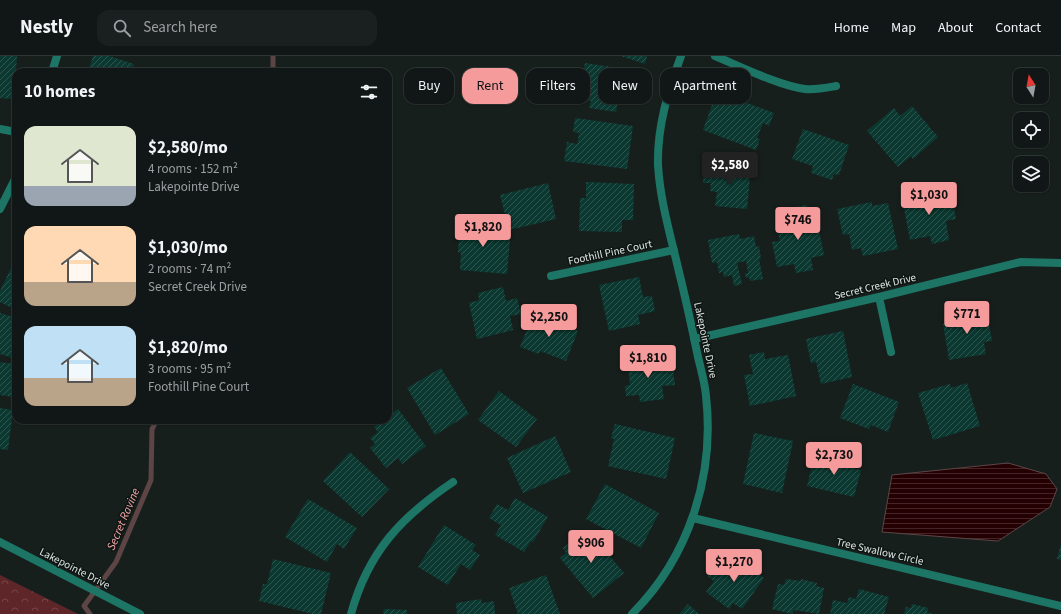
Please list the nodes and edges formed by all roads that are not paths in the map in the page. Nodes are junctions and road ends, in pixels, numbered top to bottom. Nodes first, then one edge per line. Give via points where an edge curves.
1 (57, 56) edge
2 (681, 56) edge
3 (715, 56) edge
4 (53, 68) edge
5 (836, 86) dead end
6 (0, 130) edge
7 (12, 132) edge
8 (12, 185) edge
9 (0, 209) edge
10 (674, 250) junction
11 (1061, 263) edge
12 (551, 276) dead end
13 (879, 297) junction
14 (694, 339) junction
15 (891, 352) dead end
16 (453, 482) dead end
17 (693, 518) junction
18 (0, 542) edge
19 (1061, 606) edge
20 (139, 614) edge
21 (351, 614) edge
22 (632, 614) edge

1 - 4 street
2 - 10 street, Lakepointe Drive via 664,108 659,137 658,165 661,192
3 - 5 street via 804,89
6 - 7 street
8 - 9 street
10 - 12 street, Foothill Pine Court
10 - 14 street, Lakepointe Drive
11 - 13 street, Secret Creek Drive via 1021,262
13 - 14 street, Secret Creek Drive
13 - 15 street
14 - 17 street, Lakepointe Drive via 706,394 708,442
16 - 21 street via 431,497 388,538 366,572
17 - 19 street, Tree Swallow Circle
17 - 22 street, Lakepointe Drive via 684,540 663,576
18 - 20 street, Lakepointe Drive

